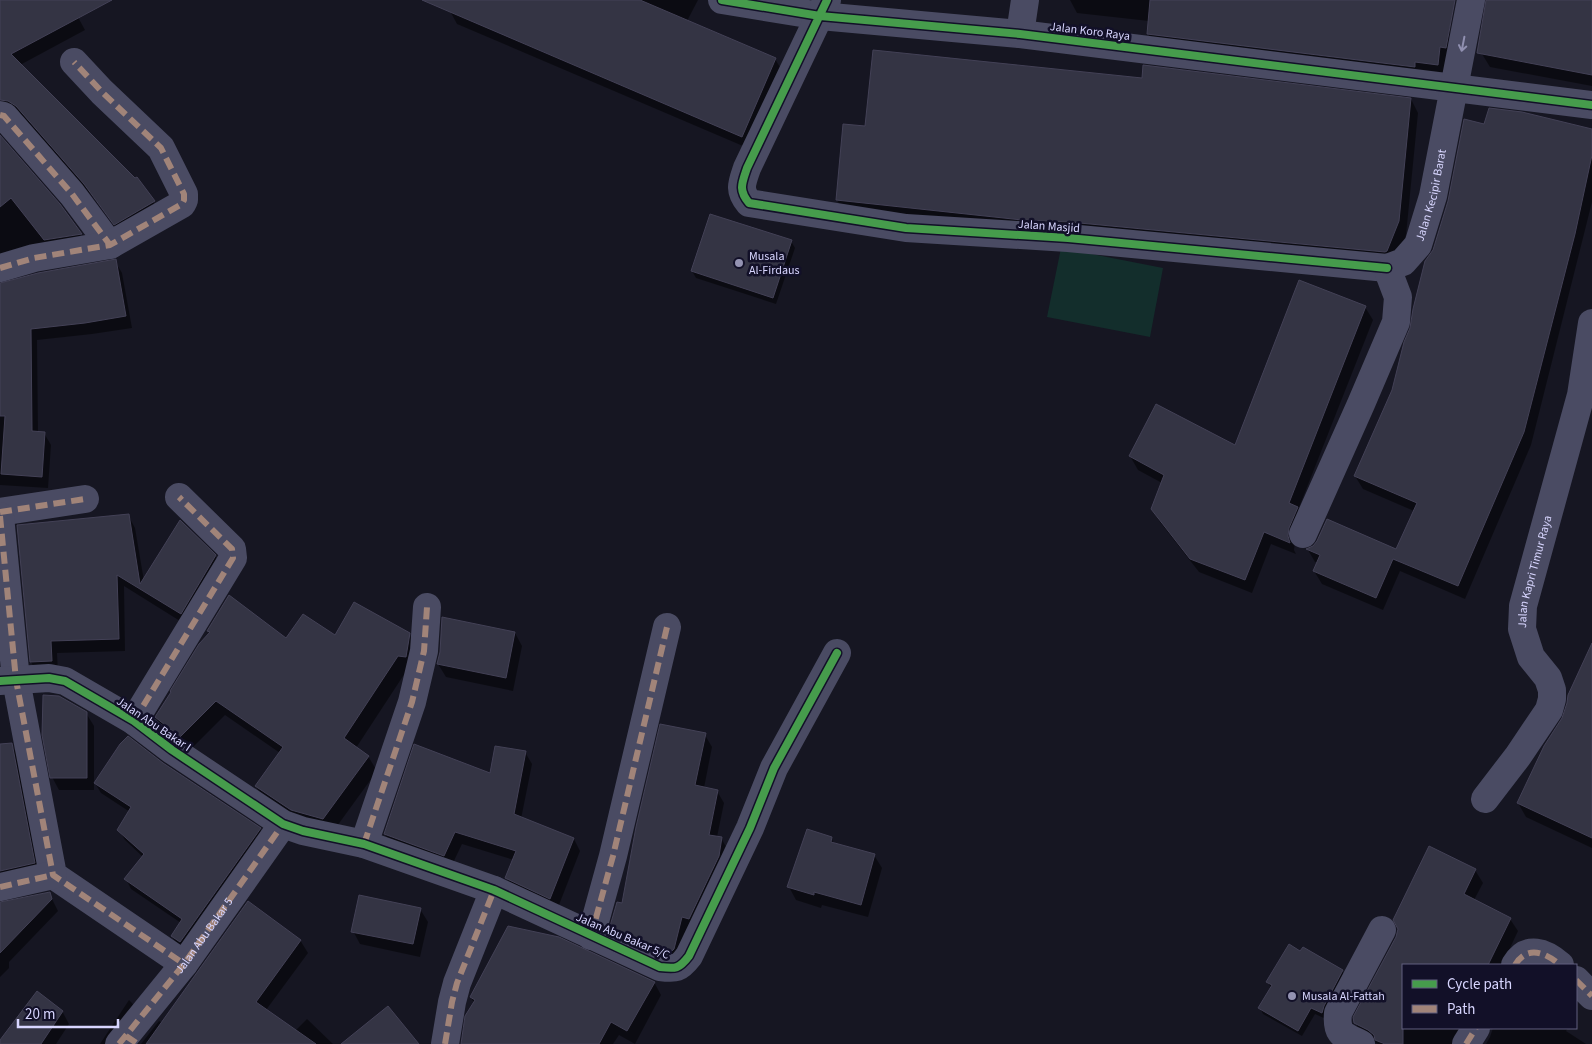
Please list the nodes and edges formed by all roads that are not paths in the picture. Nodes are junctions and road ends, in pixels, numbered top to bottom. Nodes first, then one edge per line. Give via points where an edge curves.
1 (722, 0) edge
2 (1025, 0) edge
3 (1471, 0) edge
4 (824, 8) edge
5 (1020, 34) junction
6 (74, 62) dead end
7 (1454, 88) junction
8 (1592, 105) edge
9 (0, 115) edge
10 (110, 245) junction
11 (0, 268) edge
12 (1386, 268) junction
13 (1592, 323) edge
14 (1587, 396) edge
15 (179, 497) dead end
16 (85, 499) dead end
17 (0, 512) edge
18 (0, 516) edge
19 (1303, 534) dead end
20 (427, 607) dead end
21 (667, 627) dead end
22 (837, 653) dead end
23 (8, 680) edge
24 (134, 721) junction
25 (1485, 799) dead end
26 (283, 824) junction
27 (364, 844) junction
28 (53, 875) junction
29 (0, 887) edge
30 (494, 890) junction
31 (1382, 930) dead end
32 (591, 936) junction
33 (184, 964) junction
34 (1515, 964) edge
35 (1558, 964) edge
36 (1577, 981) edge
37 (1592, 996) edge
38 (1475, 1029) edge
39 (127, 1041) edge
40 (445, 1044) edge
41 (1361, 1044) edge
42 (1466, 1044) edge

1 - 4 street, Jalan Koro Raya
2 - 5 street
3 -> 7 street, Jalan Kecipir Barat
4 - 5 street, Jalan Koro Raya
4 - 12 street, Jalan Masjid via 747,168 741,185 742,195 749,203 896,226 1068,238
5 - 7 street, Jalan Koro Raya
6 - 10 street via 161,148 184,194 182,204
7 - 8 street, Jalan Koro Raya
7 - 12 street, Jalan Kecipir Barat via 1433,196 1418,245 1403,262
9 - 10 street via 72,194
10 - 11 street via 34,258
12 - 19 street via 1398,297 1396,322
13 - 14 street, Jalan Kapri Timur Raya
14 - 25 street, Jalan Kapri Timur Raya via 1523,606 1522,628 1531,657 1548,678 1552,699 1549,710
15 - 24 street via 232,549 233,558
16 - 17 street
18 - 23 street
20 - 27 street via 424,651 412,702
21 - 32 street
22 - 32 street, Jalan Abu Bakar 5/C via 774,768 750,828 682,965 675,969 660,967
23 - 24 street, Jalan Abu Bakar I via 49,678 65,681
23 - 28 street
24 - 26 street, Jalan Abu Bakar I
26 - 27 street, Jalan Abu Bakar 5/C via 303,832
26 - 33 street, Jalan Abu Bakar 5
27 - 30 street, Jalan Abu Bakar 5/C
28 - 29 street
28 - 33 street
30 - 32 street, Jalan Abu Bakar 5/C
30 - 40 street via 457,983
31 - 41 street via 1338,1013 1337,1025 1342,1035
33 - 39 street, Jalan Abu Bakar 5
34 - 35 street via 1530,952 1542,954
36 - 37 street
38 - 42 street

